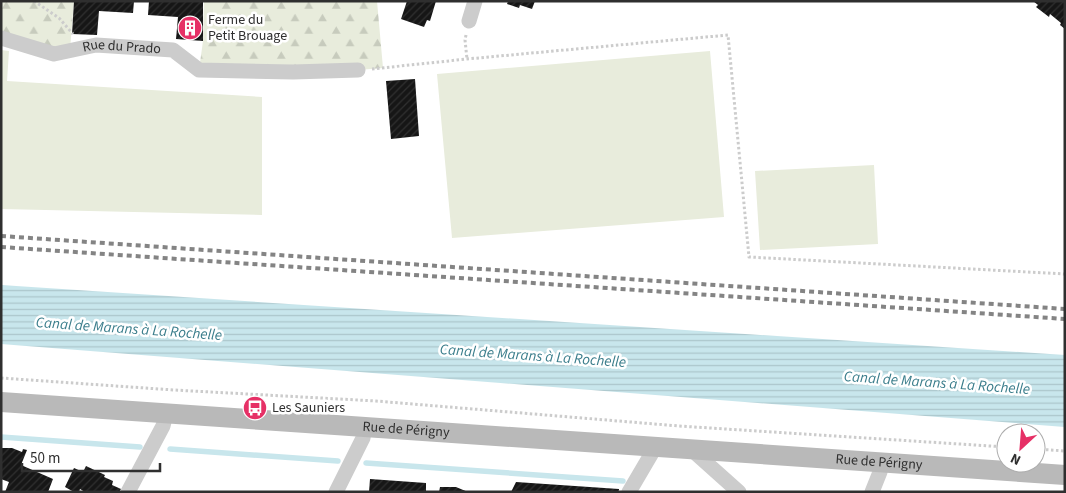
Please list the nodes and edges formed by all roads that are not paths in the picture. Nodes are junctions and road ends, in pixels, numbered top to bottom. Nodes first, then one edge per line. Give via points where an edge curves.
1 (475, 1) edge
2 (469, 21) road end
3 (1, 38) edge
4 (358, 70) road end
5 (1, 402) edge
6 (166, 414) junction
7 (365, 426) junction
8 (656, 446) junction
9 (692, 450) junction
10 (881, 463) junction
11 (1065, 475) edge
12 (128, 492) edge
13 (336, 492) edge
14 (629, 492) edge
15 (738, 492) edge
16 (872, 492) edge

1 - 2 street
3 - 4 street, Rue du Prado via 54,54 96,45 173,50 198,70
5 - 6 street, Rue de Périgny
6 - 7 street, Rue de Périgny
6 - 12 street via 163,426
7 - 8 street, Rue de Périgny
7 - 13 street
8 - 9 street, Rue de Périgny
8 - 14 street
9 - 10 street, Rue de Périgny
9 - 15 street
10 - 11 street, Rue de Périgny
10 - 16 street

